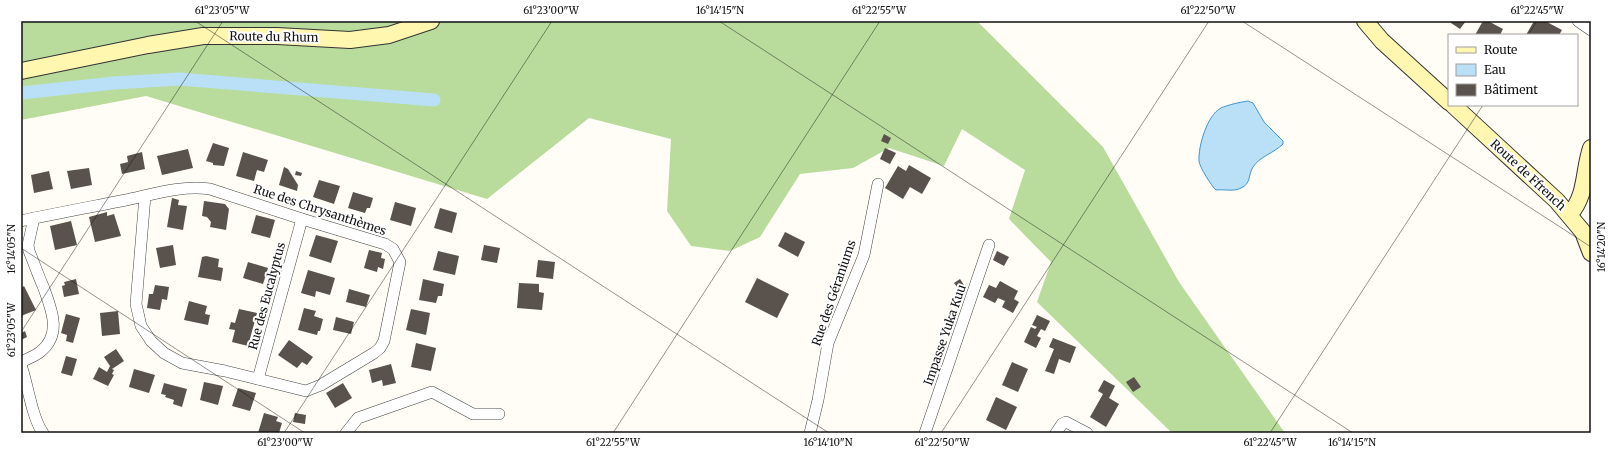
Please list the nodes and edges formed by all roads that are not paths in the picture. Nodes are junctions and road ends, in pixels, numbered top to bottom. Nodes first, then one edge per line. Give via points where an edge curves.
1 (431, 21) edge
2 (1365, 21) edge
3 (1578, 21) edge
4 (1591, 30) edge
5 (21, 71) edge
6 (1448, 101) edge
7 (1454, 106) edge
8 (1591, 148) edge
9 (878, 184) dead end
10 (1584, 185) junction
11 (145, 196) junction
12 (1570, 214) junction
13 (34, 218) junction
14 (302, 219) junction
15 (21, 221) edge
16 (1584, 232) junction
17 (989, 245) dead end
18 (1591, 252) edge
19 (21, 362) edge
20 (21, 366) edge
21 (258, 379) junction
22 (499, 414) dead end
23 (43, 433) edge
24 (346, 433) edge
25 (810, 433) edge
26 (926, 433) edge
27 (1056, 433) edge
28 (1087, 433) edge

1 - 5 street, Route du Rhum via 389,35 350,40 203,36
2 - 6 street via 1382,41
3 - 4 street
7 - 12 street, Route de Ffrench
8 - 10 street
9 - 25 street, Rue des Géraniums via 864,255 828,343
10 - 12 street via 1579,202
10 - 16 street
11 - 13 street, Rue des Chrysanthèmes
11 - 14 street, Rue des Chrysanthèmes via 191,188 210,189
11 - 21 street, Rue des Chrysanthèmes via 136,304 141,326 151,341 164,353 182,363
12 - 16 street, Route de Ffrench
13 - 15 street, Rue des Chrysanthèmes
13 - 19 street via 28,245 29,252 53,313 54,324 47,344 40,352
14 - 21 street, Rue des Eucalyptus
14 - 21 street, Rue des Chrysanthèmes via 385,244 396,253 400,262 386,335 374,354 313,389 306,391
16 - 18 street, Route de Ffrench
17 - 26 street, Impasse Yuka Kuu
20 - 23 street via 38,427
22 - 24 street via 473,414 432,392 358,418
27 - 28 street via 1066,422

